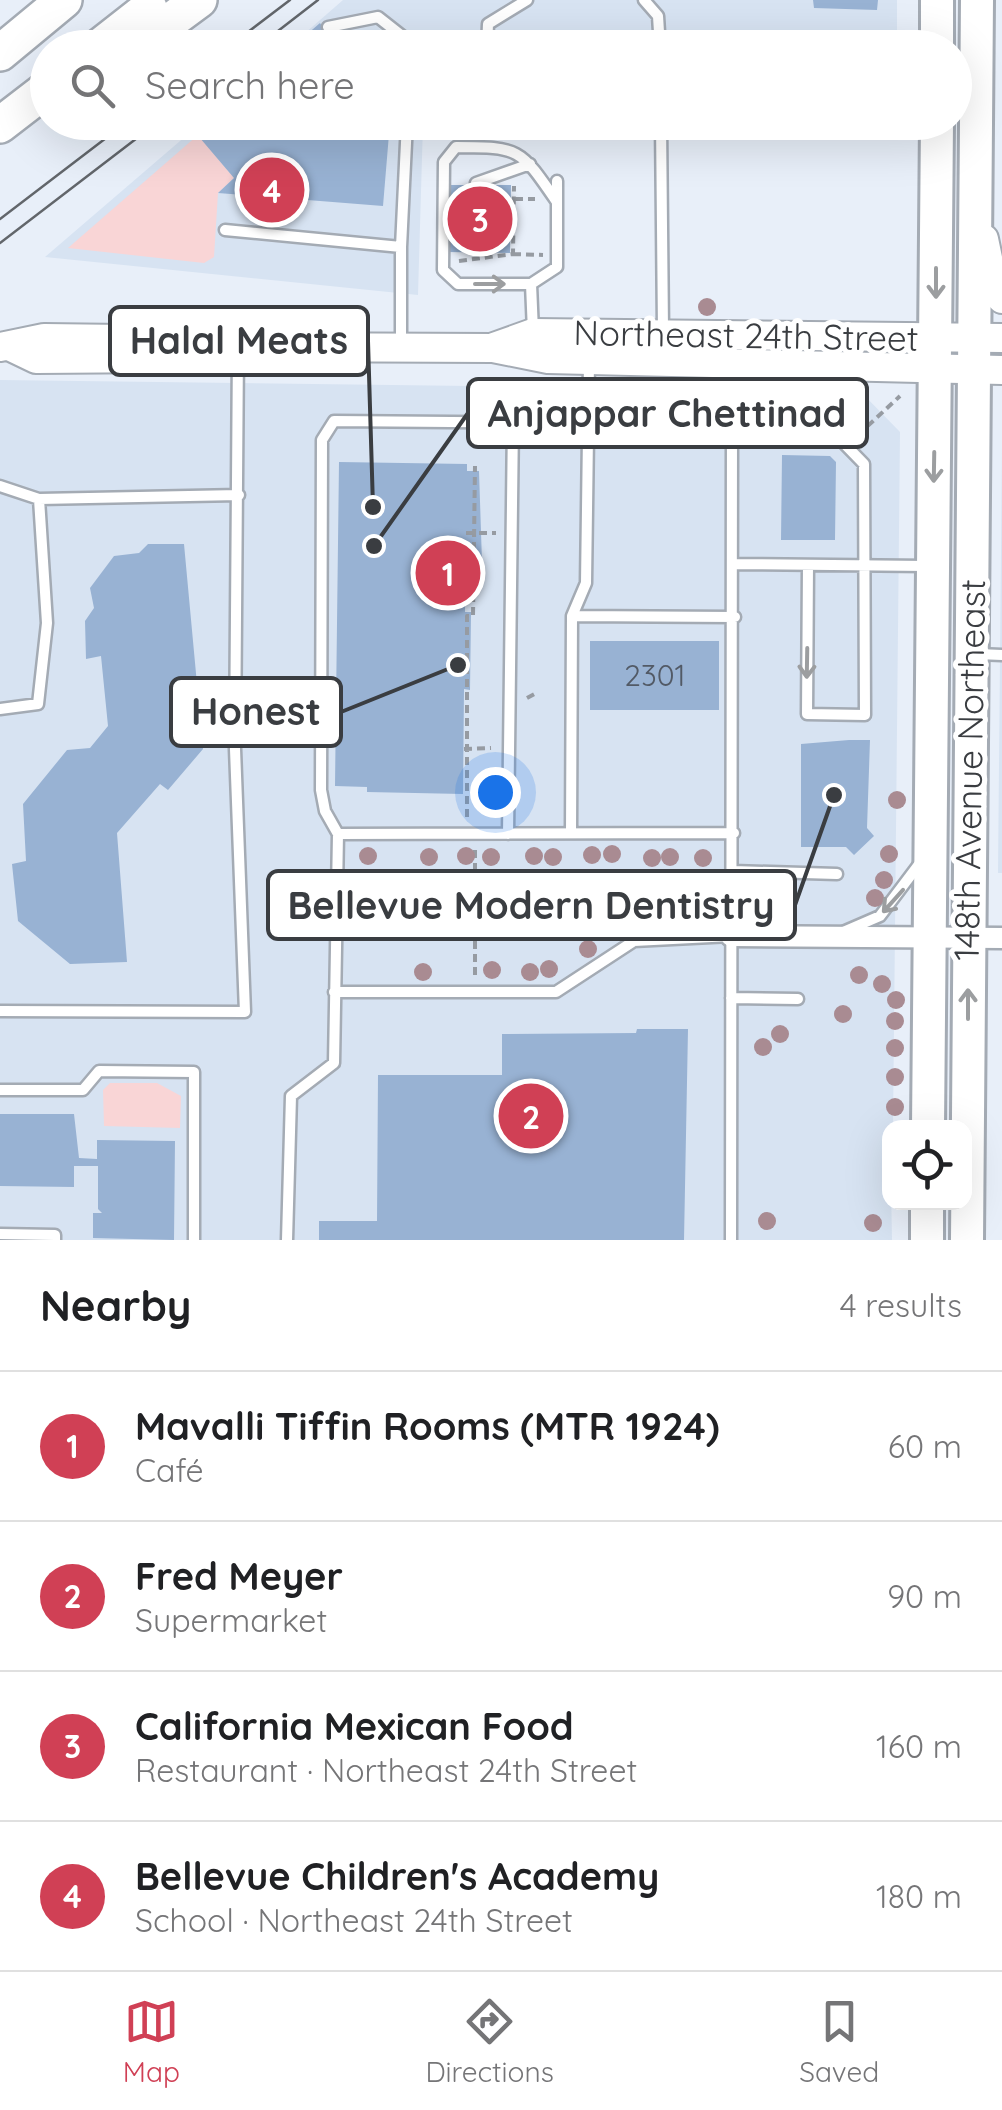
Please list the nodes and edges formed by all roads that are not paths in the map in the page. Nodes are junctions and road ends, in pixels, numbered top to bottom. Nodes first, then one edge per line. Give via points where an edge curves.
1 (64, 0) edge
2 (159, 0) edge
3 (199, 0) edge
4 (527, 0) edge
5 (644, 0) edge
6 (937, 0) edge
7 (978, 0) edge
8 (328, 27) dead end
9 (121, 30) edge
10 (158, 30) edge
11 (394, 30) edge
12 (488, 30) edge
13 (659, 30) edge
14 (937, 30) edge
15 (0, 53) edge
16 (30, 102) edge
17 (30, 124) edge
18 (0, 125) edge
19 (406, 140) edge
20 (660, 140) edge
21 (937, 140) edge
22 (0, 147) edge
23 (530, 164) junction
24 (557, 181) dead end
25 (476, 183) dead end
26 (557, 202) junction
27 (976, 202) junction
28 (224, 230) dead end
29 (401, 246) junction
30 (531, 284) junction
31 (1002, 298) edge
32 (533, 334) junction
33 (663, 335) junction
34 (773, 336) junction
35 (5, 347) edge
36 (238, 348) junction
37 (401, 348) junction
38 (492, 348) junction
39 (936, 354) junction
40 (988, 354) edge
41 (589, 360) junction
42 (750, 365) junction
43 (513, 421) junction
44 (588, 421) junction
45 (732, 425) junction
46 (0, 486) edge
47 (239, 495) junction
48 (39, 498) junction
49 (732, 564) junction
50 (808, 565) junction
51 (864, 566) junction
52 (932, 566) junction
53 (572, 616) junction
54 (735, 617) junction
55 (987, 654) edge
56 (0, 710) edge
57 (338, 834) junction
58 (508, 834) junction
59 (571, 834) junction
60 (734, 834) junction
61 (932, 845) junction
62 (733, 872) junction
63 (837, 874) dead end
64 (731, 936) junction
65 (834, 936) junction
66 (932, 936) junction
67 (968, 937) junction
68 (1002, 938) edge
69 (334, 992) junction
70 (731, 998) junction
71 (798, 999) dead end
72 (0, 1012) edge
73 (0, 1090) edge
74 (928, 1120) edge
75 (927, 1210) edge
76 (0, 1234) edge
77 (55, 1240) edge
78 (194, 1240) edge
79 (287, 1240) edge
80 (731, 1240) edge
81 (927, 1240) edge
82 (967, 1240) edge

1 - 15 highway
2 - 9 highway
3 - 10 highway
4 - 12 lane
5 - 13 lane via 658,16
6 - 14 main road
7 - 27 main road, 148th Avenue Northeast via 982,122
8 - 11 lane via 378,17
16 - 18 highway
17 - 22 highway
19 - 29 lane
20 - 33 lane
21 -> 39 main road, 148th Avenue Northeast
23 - 25 lane
23 - 26 lane
23 -> 30 lane via 510,146 456,146 444,162 443,270 458,284
24 - 26 lane
26 - 30 lane via 556,267
27 - 31 main road
27 - 40 main road, 148th Avenue Northeast
28 - 29 lane
29 - 37 lane
30 - 32 lane
32 - 33 main road, Northeast 24th Street
32 - 38 main road, Northeast 24th Street
33 - 34 main road, Northeast 24th Street
34 - 39 main road, Northeast 24th Street
34 - 42 main road
35 - 36 main road, Northeast 24th Street via 62,338 206,340
36 - 37 main road, Northeast 24th Street
36 - 47 lane
37 - 38 main road, Northeast 24th Street
38 - 41 main road, Northeast 24th Street via 548,360
39 - 40 main road, Northeast 24th Street
39 - 42 main road, Northeast 24th Street
39 -> 52 main road, 148th Avenue Northeast
40 - 55 main road, 148th Avenue Northeast
41 - 42 main road, Northeast 24th Street
41 - 44 lane
42 - 45 lane via 733,386
43 - 44 lane
43 - 57 lane via 334,421 322,440 321,790
43 - 58 lane
44 - 45 lane
44 - 53 lane via 586,584
45 - 49 lane
45 - 51 lane via 826,425 848,446 864,464
46 - 48 lane
47 - 48 lane
47 - 72 lane via 235,749 245,1012
48 - 56 lane via 47,623 38,704
49 - 50 lane
49 - 54 lane
50 - 51 lane
50 -> 51 lane via 806,714 865,715
51 - 52 lane
52 - 61 main road, 148th Avenue Northeast
53 - 54 lane
53 - 59 lane
54 - 60 lane
55 - 67 main road, 148th Avenue Northeast
57 - 58 lane
57 - 69 lane
58 - 59 lane
59 - 60 lane
60 - 62 lane
61 -> 65 lane via 880,916
61 - 66 main road, 148th Avenue Northeast
62 - 63 lane
62 - 64 lane
64 - 65 street
64 - 69 lane via 634,941 556,992
64 - 70 lane
65 - 66 street
66 - 67 street
66 - 74 main road, 148th Avenue Northeast
67 - 68 street
82 -> 67 main road, 148th Avenue Northeast
69 - 79 lane via 334,1062 291,1096
70 - 71 lane
70 - 80 lane
73 - 78 lane via 83,1090 99,1072 194,1072
75 - 81 main road
76 - 77 lane

